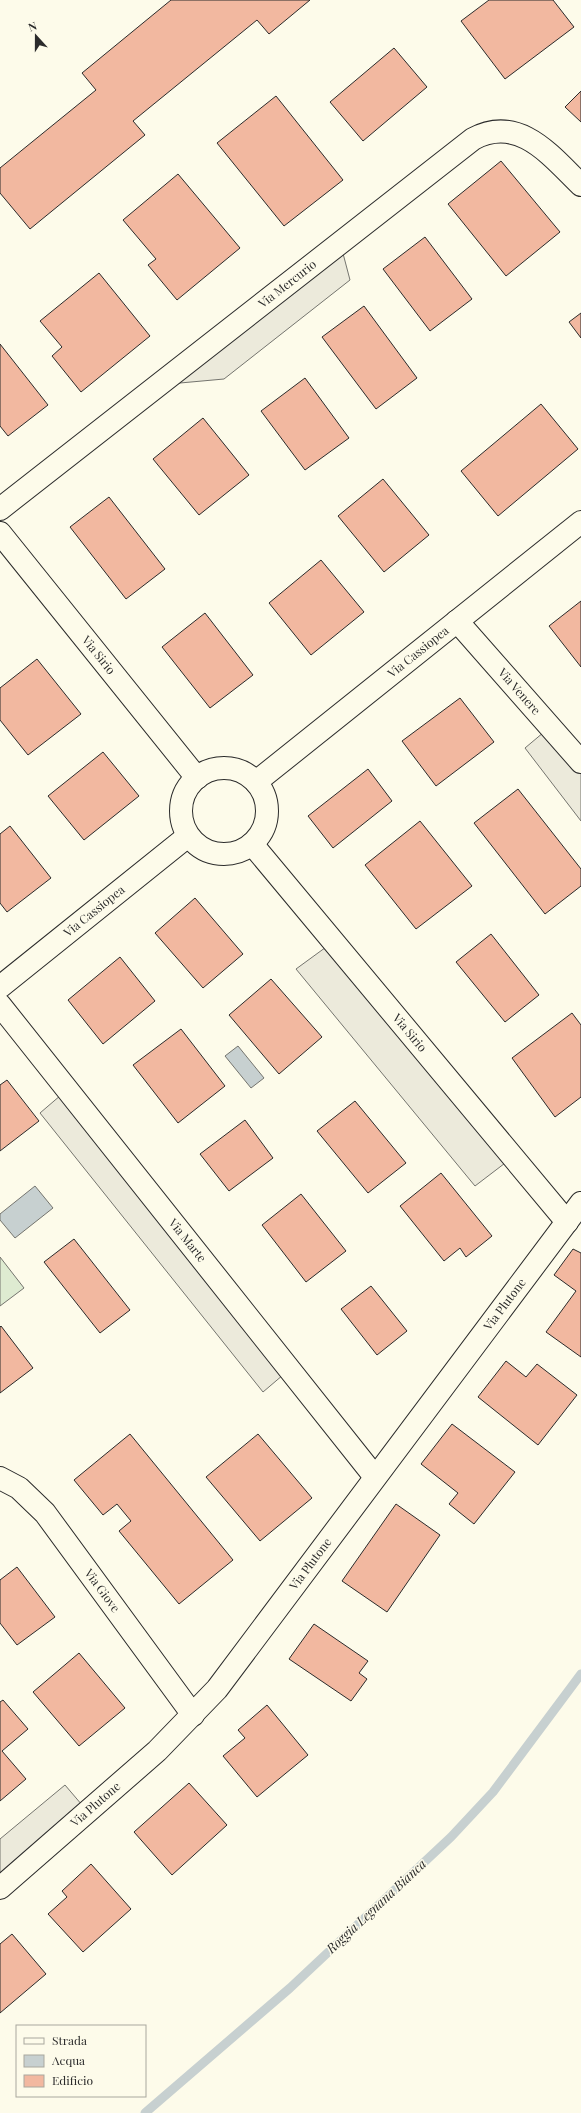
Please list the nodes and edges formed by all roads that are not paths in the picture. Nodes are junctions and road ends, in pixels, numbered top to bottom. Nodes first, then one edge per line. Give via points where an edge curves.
1 (581, 185) edge
2 (0, 509) edge
3 (581, 522) edge
4 (0, 533) edge
5 (457, 621) junction
6 (581, 762) edge
7 (197, 778) junction
8 (256, 782) junction
9 (188, 836) junction
10 (252, 844) junction
11 (0, 987) edge
12 (0, 1005) edge
13 (581, 1203) edge
14 (567, 1222) junction
15 (376, 1477) junction
16 (0, 1478) edge
17 (193, 1715) junction
18 (0, 1888) edge

1 - 2 street, Via Mercurio via 542,148 520,135 496,131 474,139
3 - 5 street, Via Cassiopea
4 - 7 street, Via Sirio
5 - 6 street, Via Venere
5 - 8 street, Via Cassiopea
7 - 8 street via 208,771 234,769
7 - 9 street via 188,787 182,799 182,825
8 - 10 street via 267,807 266,821
9 - 10 street via 211,852 225,854 239,851
9 - 11 street, Via Cassiopea
10 - 14 street, Via Sirio
12 - 15 street, Via Marte
13 - 14 street, Via Plutone
14 - 15 street, Via Plutone
15 - 17 street, Via Plutone via 225,1678
16 - 17 street, Via Giove via 23,1491 45,1513
17 - 18 street, Via Plutone via 157,1751

